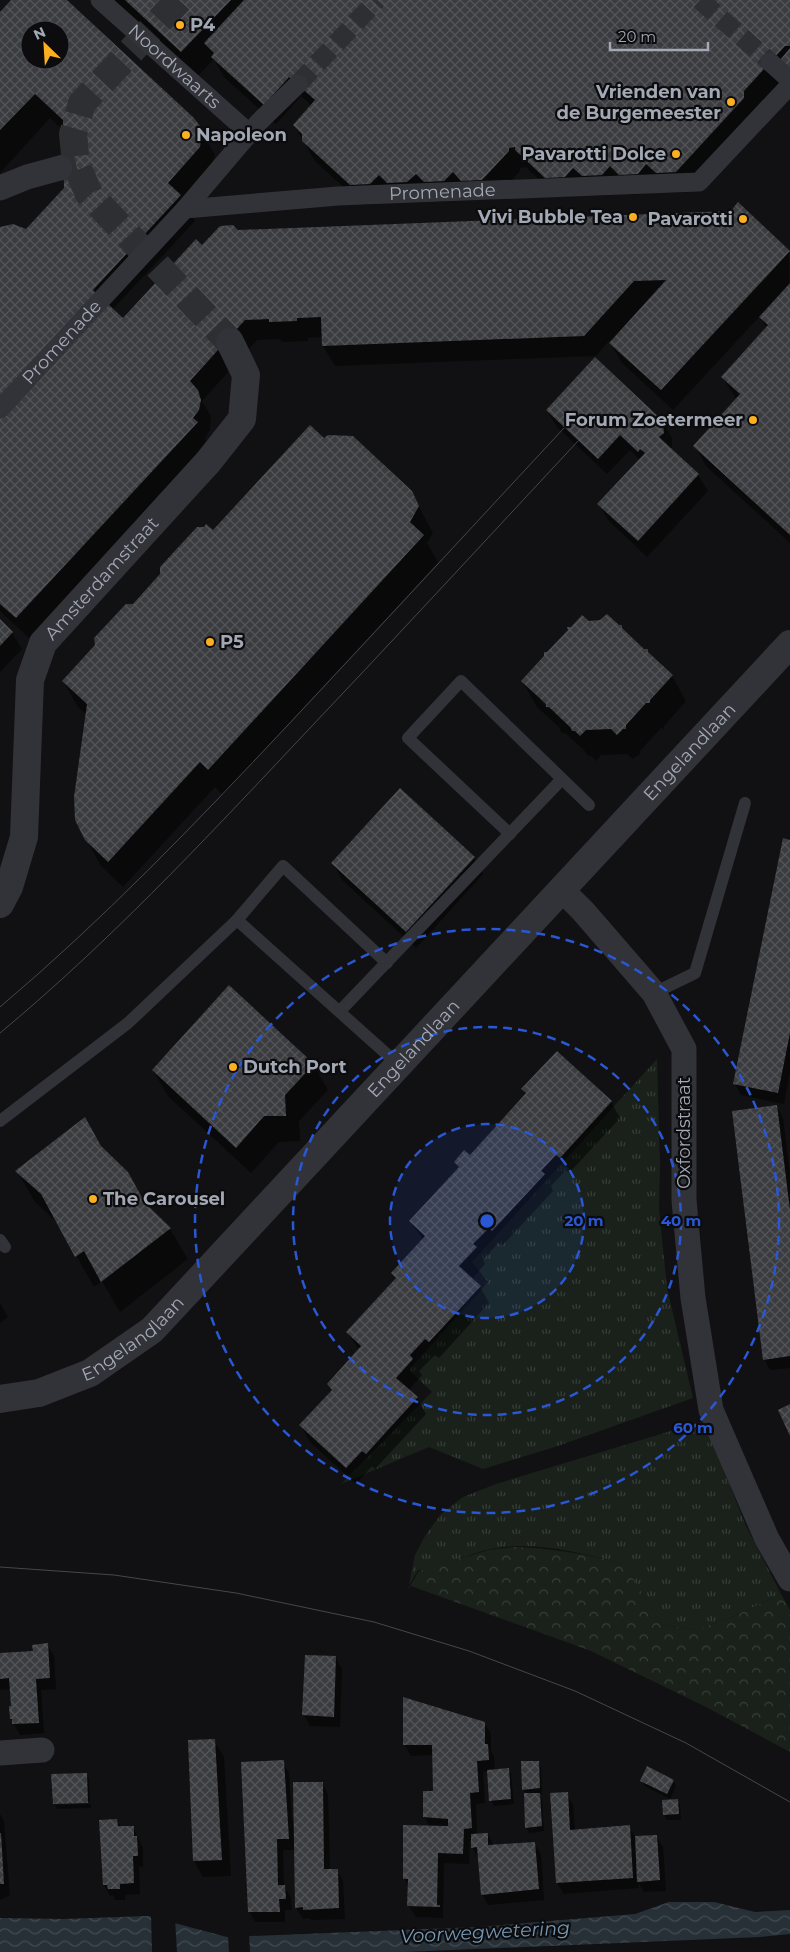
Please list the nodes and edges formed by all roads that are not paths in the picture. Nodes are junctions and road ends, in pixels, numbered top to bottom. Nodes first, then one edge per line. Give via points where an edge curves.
1 (100, 0) edge
2 (770, 62) tunnel mouth
3 (298, 84) tunnel mouth
4 (789, 86) edge
5 (249, 133) junction
6 (60, 168) tunnel mouth
7 (0, 188) edge
8 (185, 209) junction
9 (230, 342) tunnel mouth
10 (0, 409) edge
11 (790, 644) edge
12 (562, 779) junction
13 (745, 803) dead end
14 (589, 805) dead end
15 (510, 834) junction
16 (561, 889) junction
17 (0, 904) edge
18 (237, 920) junction
19 (387, 963) junction
20 (654, 993) junction
21 (340, 1011) junction
22 (400, 1066) junction
23 (0, 1121) edge
24 (0, 1399) edge
25 (790, 1579) edge
26 (42, 1750) dead end
27 (0, 1753) edge

1 - 5 street, Noordwaarts
2 - 4 street
3 - 5 street, Promenade
4 - 8 street, Promenade via 699,182 338,196
5 - 8 street, Promenade
6 - 7 street
8 - 10 street, Promenade
9 - 17 street, Amsterdamstraat via 246,375 242,419 208,462 43,643 30,680 24,836 9,887
11 - 16 street, Engelandlaan
12 - 14 lane
12 - 15 lane
12 - 15 lane via 461,681 408,738
13 - 20 lane via 695,973
15 - 19 lane
16 - 20 street, Oxfordstraat
16 - 22 street, Engelandlaan
18 - 19 lane via 283,866
18 - 21 lane
18 - 23 lane via 128,1023
19 - 21 lane
20 - 25 street, Oxfordstraat via 684,1049 684,1200 693,1298 711,1410 767,1539
21 - 22 lane
22 - 24 street, Engelandlaan via 152,1330 90,1373 39,1393
26 - 27 street

